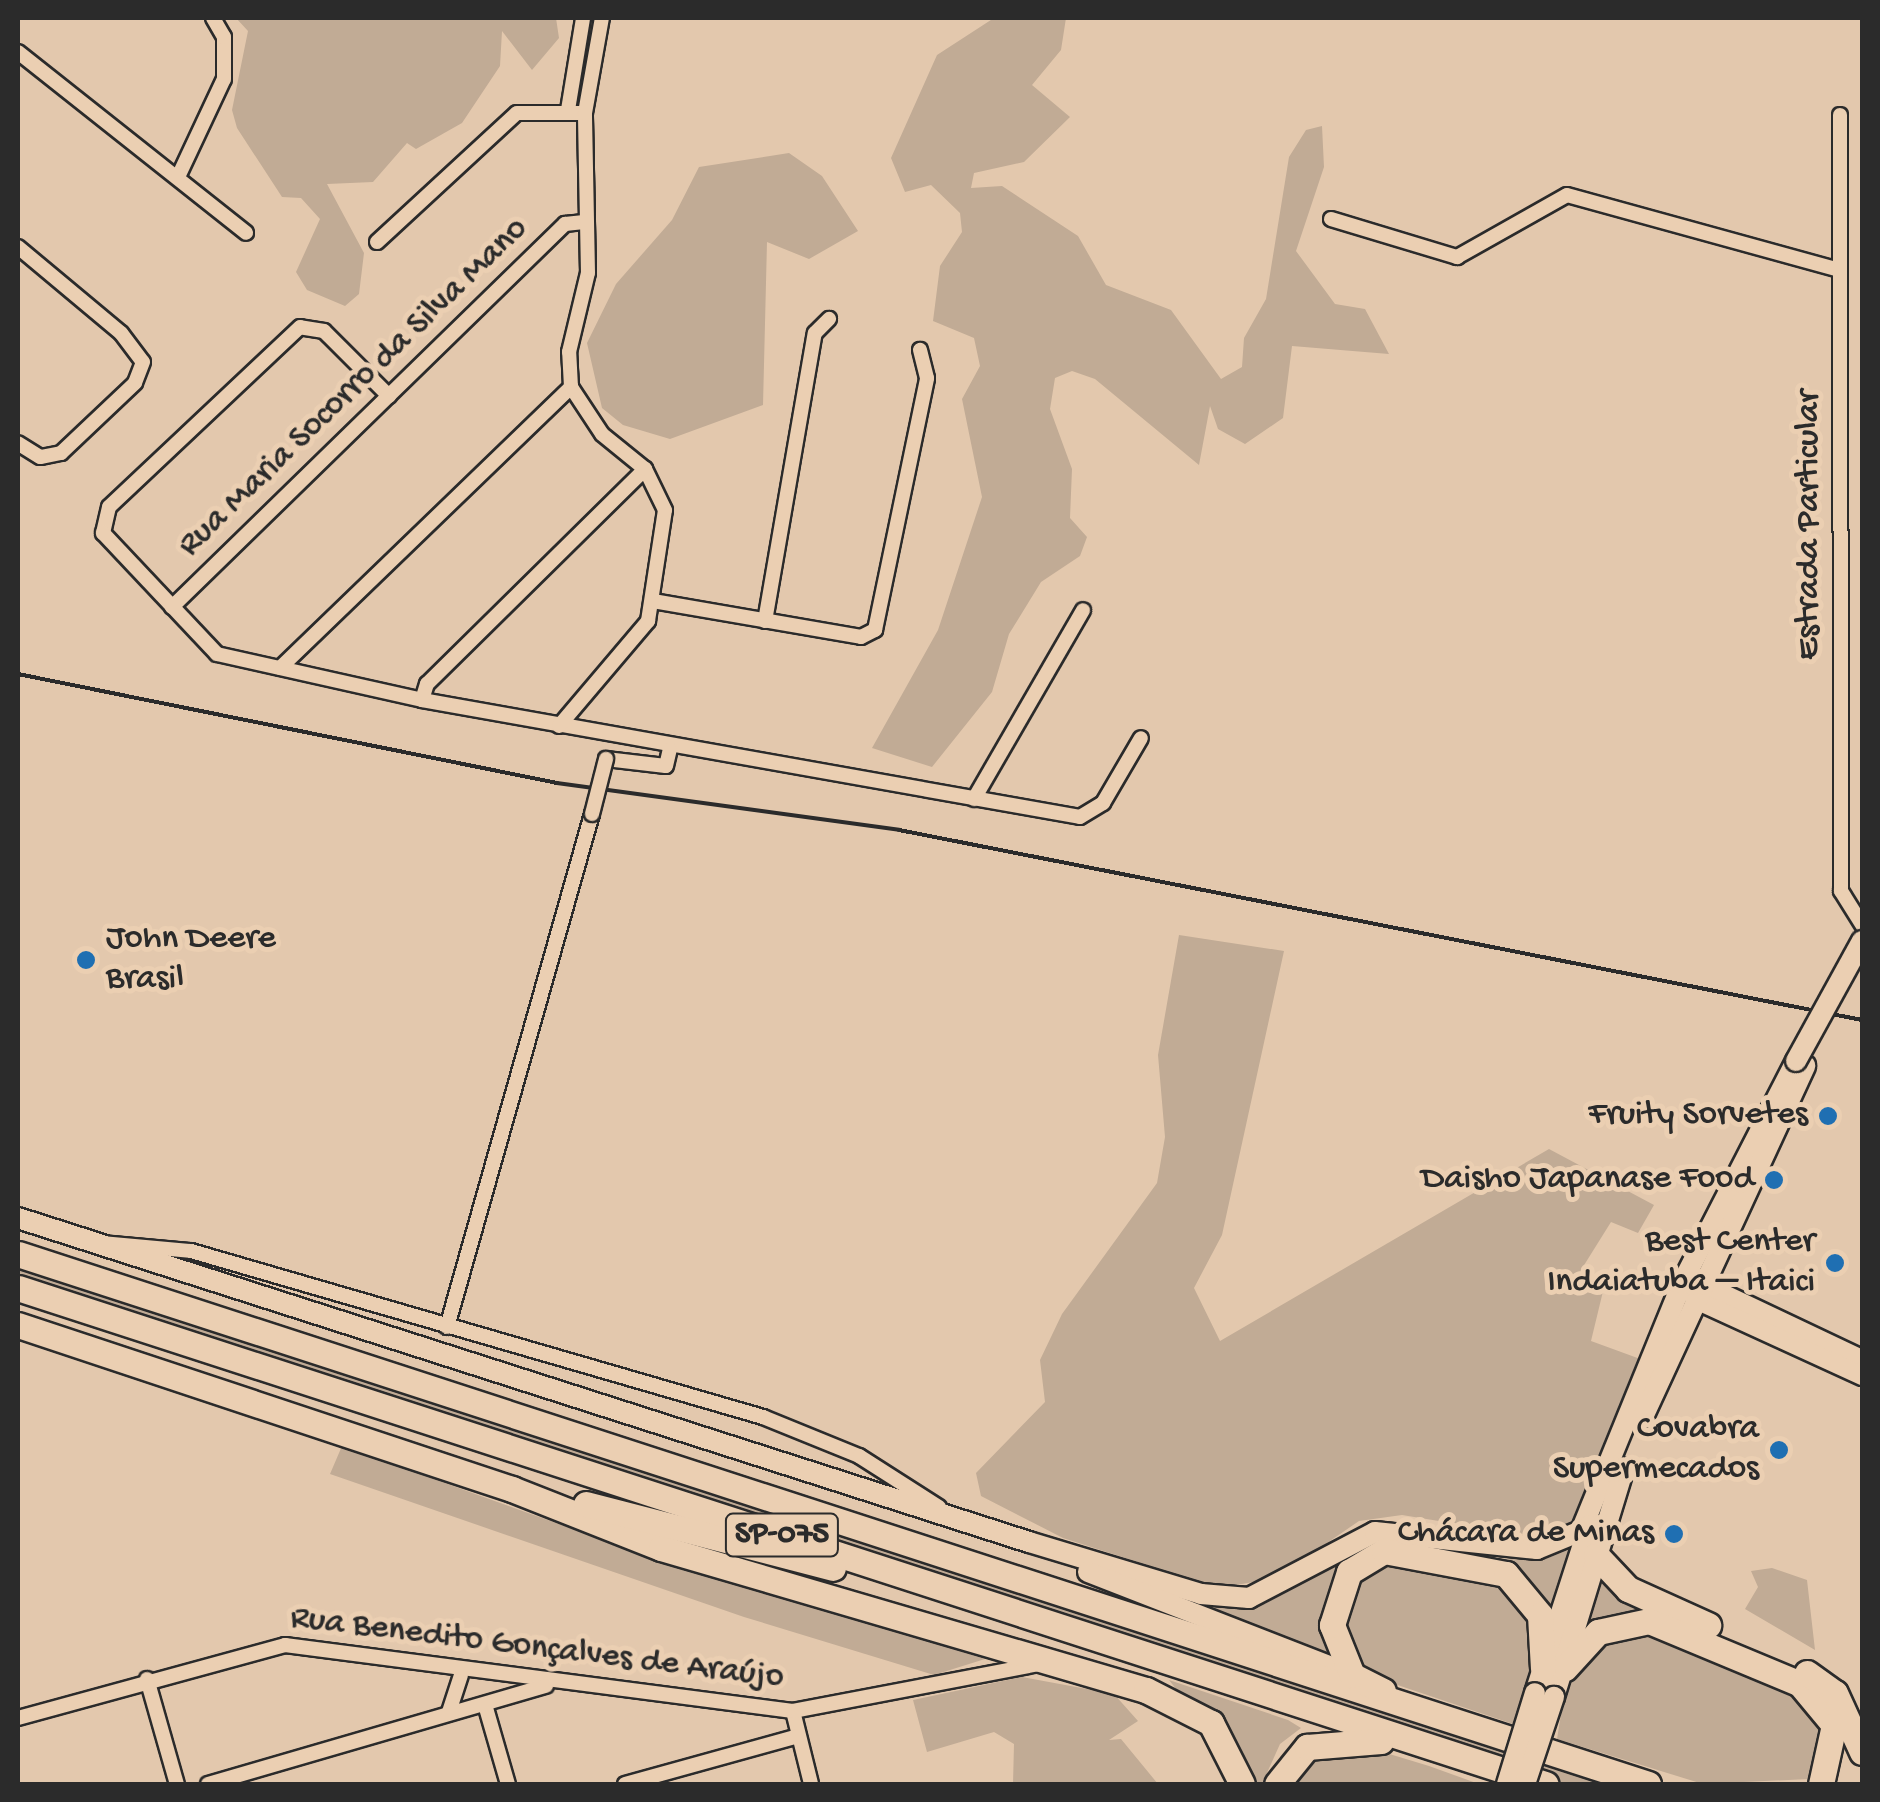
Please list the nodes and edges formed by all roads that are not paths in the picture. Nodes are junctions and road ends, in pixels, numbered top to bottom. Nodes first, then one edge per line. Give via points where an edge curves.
1 (213, 18) edge
2 (583, 18) edge
3 (602, 18) edge
4 (18, 52) edge
5 (568, 110) junction
6 (585, 113) junction
7 (1840, 115) dead end
8 (178, 177) junction
9 (1330, 220) dead end
10 (584, 222) junction
11 (246, 232) dead end
12 (376, 242) dead end
13 (18, 247) edge
14 (1840, 270) junction
15 (829, 319) dead end
16 (920, 350) dead end
17 (572, 387) junction
18 (389, 396) junction
19 (19, 444) edge
20 (645, 469) junction
21 (653, 601) junction
22 (172, 608) junction
23 (1083, 610) dead end
24 (765, 622) junction
25 (280, 668) junction
26 (422, 700) junction
27 (558, 726) junction
28 (1141, 738) dead end
29 (670, 749) junction
30 (974, 799) junction
31 (1862, 925) edge
32 (1862, 941) edge
33 (1862, 967) edge
34 (1801, 1063) junction
35 (18, 1218) edge
36 (102, 1244) junction
37 (1699, 1247) junction
38 (18, 1254) edge
39 (18, 1288) edge
40 (1691, 1295) junction
41 (18, 1327) edge
42 (448, 1328) junction
43 (1839, 1359) junction
44 (1862, 1359) edge
45 (1862, 1376) edge
46 (512, 1489) junction
47 (944, 1510) junction
48 (1591, 1519) junction
49 (1029, 1542) junction
50 (1596, 1555) junction
51 (1058, 1624) junction
52 (1055, 1661) junction
53 (1554, 1668) junction
54 (461, 1674) junction
55 (1352, 1675) junction
56 (146, 1679) junction
57 (551, 1684) junction
58 (1545, 1695) junction
59 (486, 1708) junction
60 (792, 1711) junction
61 (448, 1712) junction
62 (18, 1718) edge
63 (1451, 1722) junction
64 (798, 1736) junction
65 (1428, 1746) junction
66 (1862, 1752) edge
67 (1594, 1767) junction
68 (177, 1784) edge
69 (208, 1784) edge
70 (508, 1784) edge
71 (624, 1784) edge
72 (811, 1784) edge
73 (1242, 1784) edge
74 (1277, 1784) edge
75 (1507, 1784) edge
76 (1524, 1784) edge
77 (1546, 1784) edge
78 (1648, 1784) edge
79 (1667, 1784) edge
80 (1821, 1784) edge

1 - 8 street via 224,37 224,79
2 - 5 street
3 - 6 street
4 - 8 street
5 - 6 street
5 - 12 street via 517,113
6 - 10 street
7 - 14 street, Estrada Particular
8 - 11 street
9 - 14 street via 1456,257 1567,195
10 - 17 street via 588,272 569,352
10 - 18 street, Rua Maria Socorro da Silva Mano via 565,224
13 - 19 street via 142,355 135,383 61,453 40,457
14 - 31 street, Estrada Particular via 1841,891
15 - 24 street via 815,332
16 - 24 street via 927,378 875,630 861,637
17 - 20 street via 602,434
17 - 25 street
18 - 22 street, Rua Maria Socorro da Silva Mano
18 - 22 street via 324,331 306,326 109,507 102,525
20 - 21 street via 665,503
20 - 26 street via 427,684
21 - 24 street
21 - 27 street via 643,632
22 - 25 street via 217,654
23 - 30 street
25 - 26 street
26 - 27 street
27 - 29 street
28 - 30 street via 1103,803 1080,817
29 - 30 street
29 - 42 street, bridge via 666,766 606,759
32 - 34 main road, bridge
33 - 34 main road
34 - 37 main road
34 - 40 main road
35 - 36 main road
36 - 42 street via 192,1251
36 - 47 main road via 356,1332 648,1413
37 - 40 main road
37 - 40 main road
38 - 63 highway, SP-075
39 - 51 highway, SP-075
40 - 43 street
40 - 48 main road
40 - 50 main road
41 - 46 highway
42 - 47 street via 763,1416 859,1456
43 - 44 street
43 - 45 street
46 - 51 highway
46 - 52 highway via 678,1554
47 - 49 main road
48 - 49 main road via 1572,1538 1536,1549 1376,1532 1249,1598 1201,1594
48 - 53 main road
49 - 55 main road
50 - 53 main road
50 - 66 highway via 1628,1589 1818,1679 1849,1715
51 - 65 highway, SP-075
52 - 60 street, Rua Benedito Gonçalves de Araújo
52 - 73 highway via 1192,1710 1223,1738
53 - 55 highway via 1540,1616 1522,1586 1474,1561 1403,1548 1368,1556 1338,1588 1332,1625
53 - 58 main road
53 - 80 highway via 1598,1632 1649,1622 1800,1684 1834,1725
54 - 56 street, Rua Benedito Gonçalves de Araújo via 285,1645
54 - 57 street, Rua Benedito Gonçalves de Araújo
54 - 61 street
55 - 63 highway
56 - 62 street, Rua Benedito Gonçalves de Araújo
56 - 68 street
57 - 59 street
57 - 60 street, Rua Benedito Gonçalves de Araújo
58 - 75 main road, bridge
58 - 76 main road, bridge
59 - 61 street
59 - 70 street
60 - 64 street
61 - 69 street
63 - 67 highway, SP-075
64 - 71 street
64 - 72 street
65 - 74 highway via 1322,1742 1292,1759
65 - 77 highway, SP-075
67 - 78 highway, SP-075
67 - 79 highway

